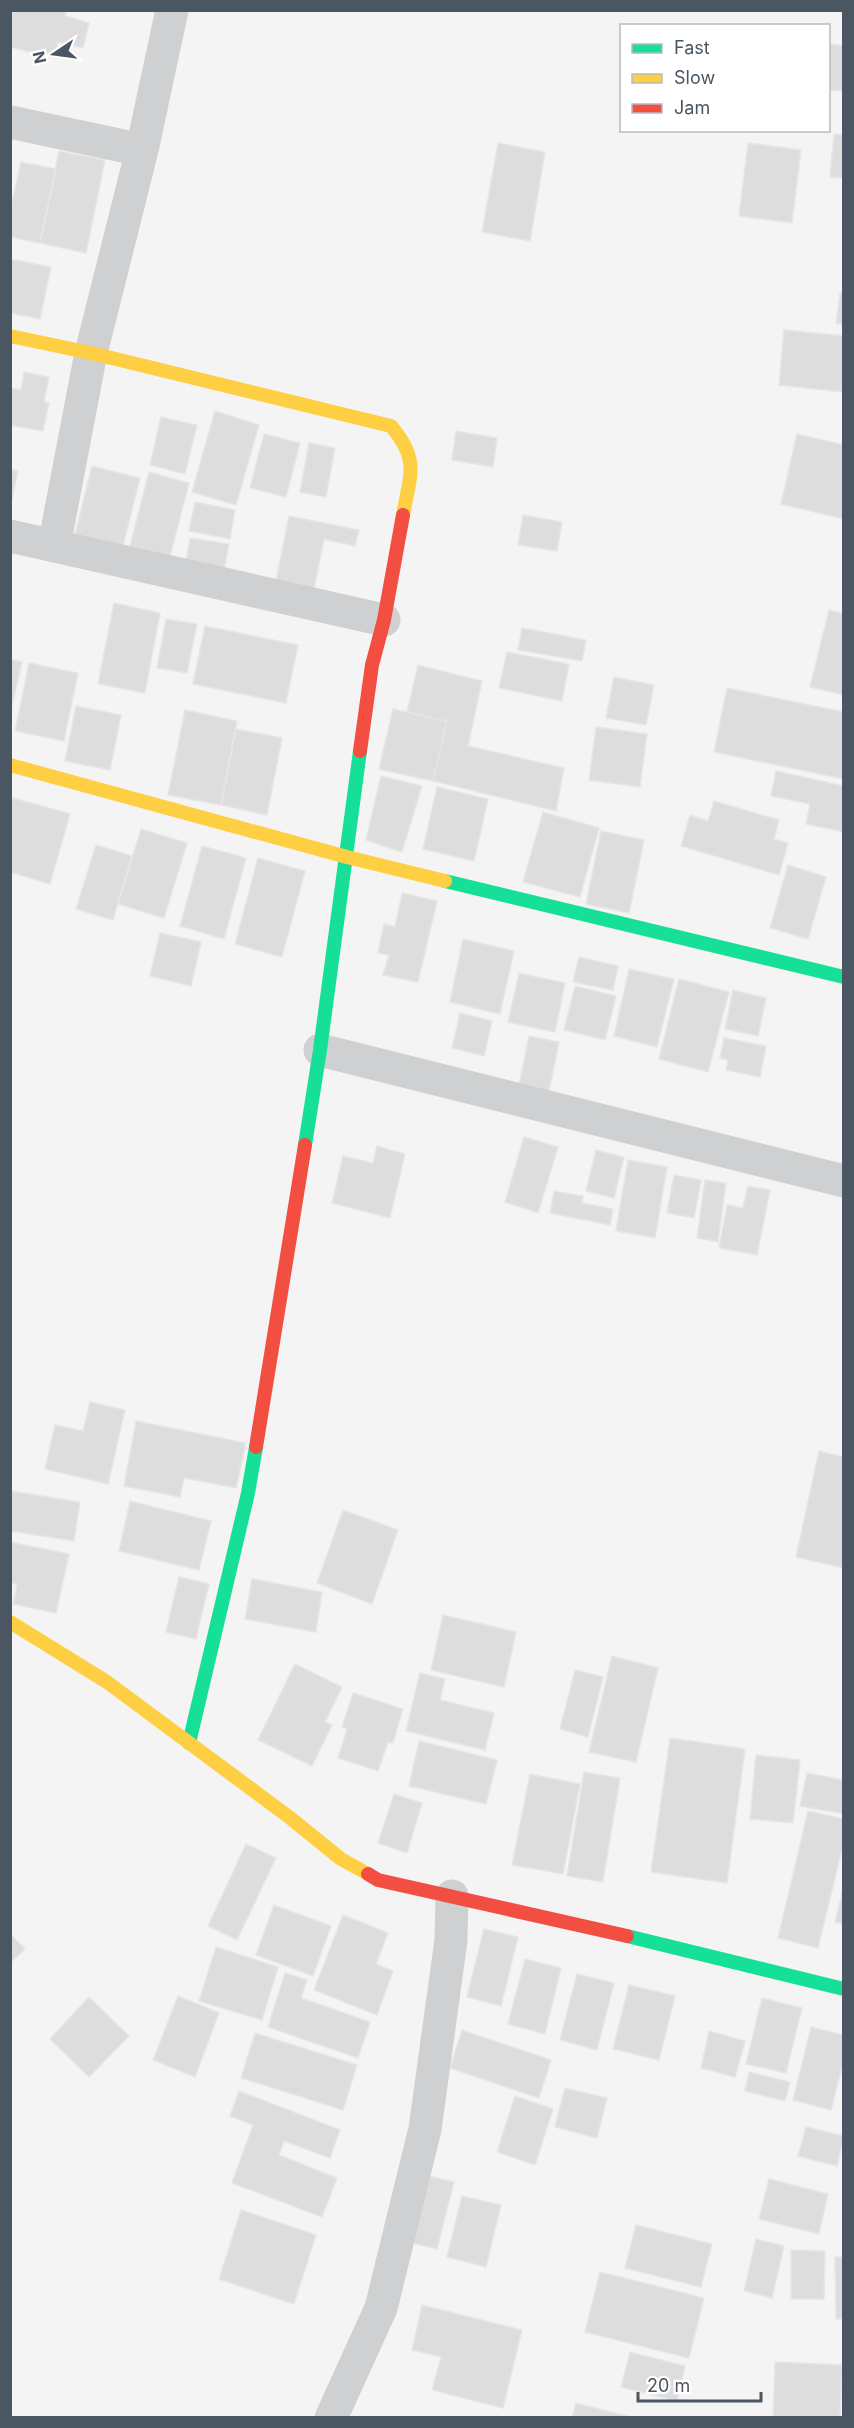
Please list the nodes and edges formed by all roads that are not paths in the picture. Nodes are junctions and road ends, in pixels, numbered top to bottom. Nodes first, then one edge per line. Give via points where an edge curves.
1 (172, 10) edge
2 (10, 122) edge
3 (142, 150) junction
4 (10, 336) edge
5 (91, 353) junction
6 (10, 536) edge
7 (54, 546) junction
8 (384, 620) junction
9 (10, 765) edge
10 (347, 857) junction
11 (843, 977) edge
12 (320, 1050) junction
13 (843, 1181) edge
14 (10, 1622) edge
15 (189, 1743) junction
16 (452, 1896) junction
17 (843, 1989) edge
18 (331, 2418) edge

1 - 3 street
2 - 3 street
3 - 5 street
4 - 5 street
5 - 7 street
5 - 8 street via 391,426 405,442 412,462
6 - 7 street
7 - 8 street
8 - 10 street via 372,665
9 - 10 street
10 - 11 street
10 - 12 street
12 - 13 street
12 - 15 street via 248,1493
14 - 15 street via 107,1682
15 - 16 street via 290,1816 341,1860 378,1880
16 - 17 street
16 - 18 street via 452,1940 426,2129 381,2308

